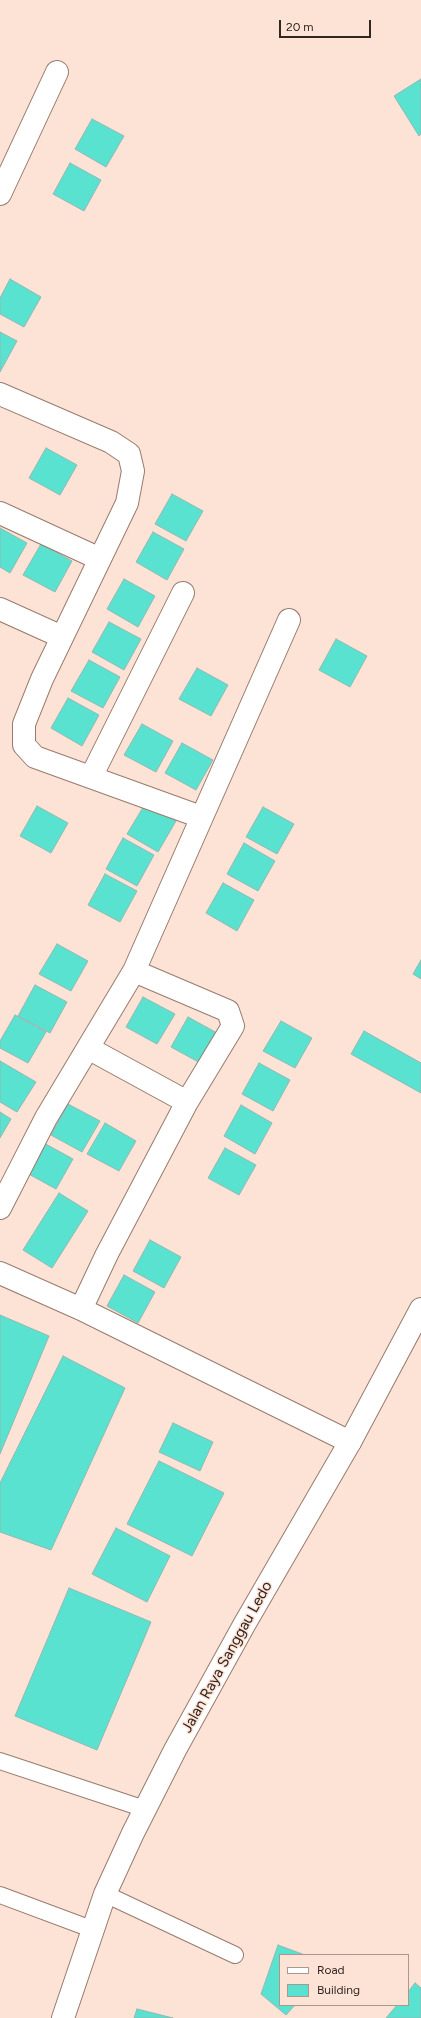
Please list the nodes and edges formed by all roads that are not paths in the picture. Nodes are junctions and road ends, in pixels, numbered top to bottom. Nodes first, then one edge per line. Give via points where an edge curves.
1 (57, 72) dead end
2 (0, 194) edge
3 (0, 394) edge
4 (0, 513) edge
5 (100, 559) junction
6 (183, 593) dead end
7 (0, 608) edge
8 (289, 620) dead end
9 (62, 637) junction
10 (91, 777) junction
11 (201, 817) junction
12 (134, 971) junction
13 (88, 1048) junction
14 (188, 1102) junction
15 (0, 1208) edge
16 (0, 1273) edge
17 (81, 1309) junction
18 (421, 1309) edge
19 (350, 1442) junction
20 (0, 1761) edge
21 (145, 1809) junction
22 (105, 1894) junction
23 (0, 1895) edge
24 (94, 1930) junction
25 (235, 1955) dead end
26 (63, 2018) edge

1 - 2 main road
3 - 5 main road via 111,442 129,454 133,471 127,503
4 - 5 main road
5 - 9 main road
6 - 10 main road
7 - 9 main road
8 - 11 main road
9 - 10 main road via 24,724 24,745 35,757
10 - 11 main road
11 - 12 main road
12 - 13 main road
12 - 14 main road via 222,1008 228,1011 231,1017 233,1026
13 - 14 main road
13 - 15 main road via 46,1118
14 - 17 main road via 107,1254
16 - 17 main road
17 - 19 main road
18 - 19 main road, Jalan Raya Sanggau Ledo
19 - 21 main road, Jalan Raya Sanggau Ledo via 240,1632
20 - 21 lane
21 - 22 main road, Jalan Raya Sanggau Ledo
22 - 24 main road, Jalan Raya Sanggau Ledo
22 - 25 lane
23 - 24 lane
24 - 26 main road, Jalan Raya Sanggau Ledo

